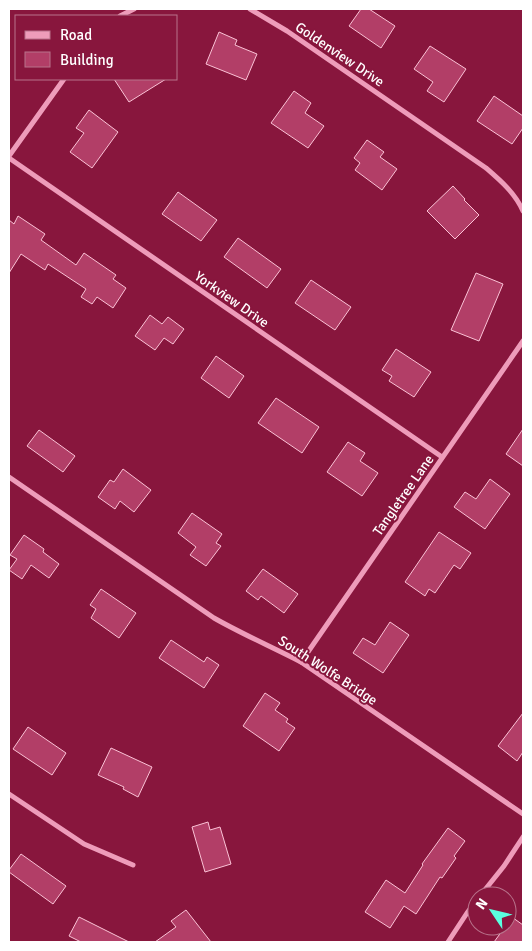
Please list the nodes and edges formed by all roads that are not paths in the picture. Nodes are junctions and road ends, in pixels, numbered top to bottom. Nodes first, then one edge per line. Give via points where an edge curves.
1 (134, 9) edge
2 (250, 9) edge
3 (126, 10) edge
4 (63, 80) edge
5 (9, 157) edge
6 (523, 211) edge
7 (523, 341) edge
8 (442, 457) junction
9 (9, 477) edge
10 (301, 662) junction
11 (9, 794) edge
12 (523, 814) edge
13 (523, 837) edge
14 (133, 866) dead end
15 (488, 886) edge
16 (467, 913) edge
17 (448, 942) edge

1 - 3 street
2 - 6 street, Goldenview Drive via 486,168 507,186
4 - 5 street
5 - 8 street, Yorkview Drive
7 - 8 street, Tangletree Lane
8 - 10 street, Tangletree Lane
9 - 10 street, South Wolfe Bridge via 214,618
10 - 12 street, South Wolfe Bridge
11 - 14 street via 84,844
13 - 15 street
16 - 17 street

